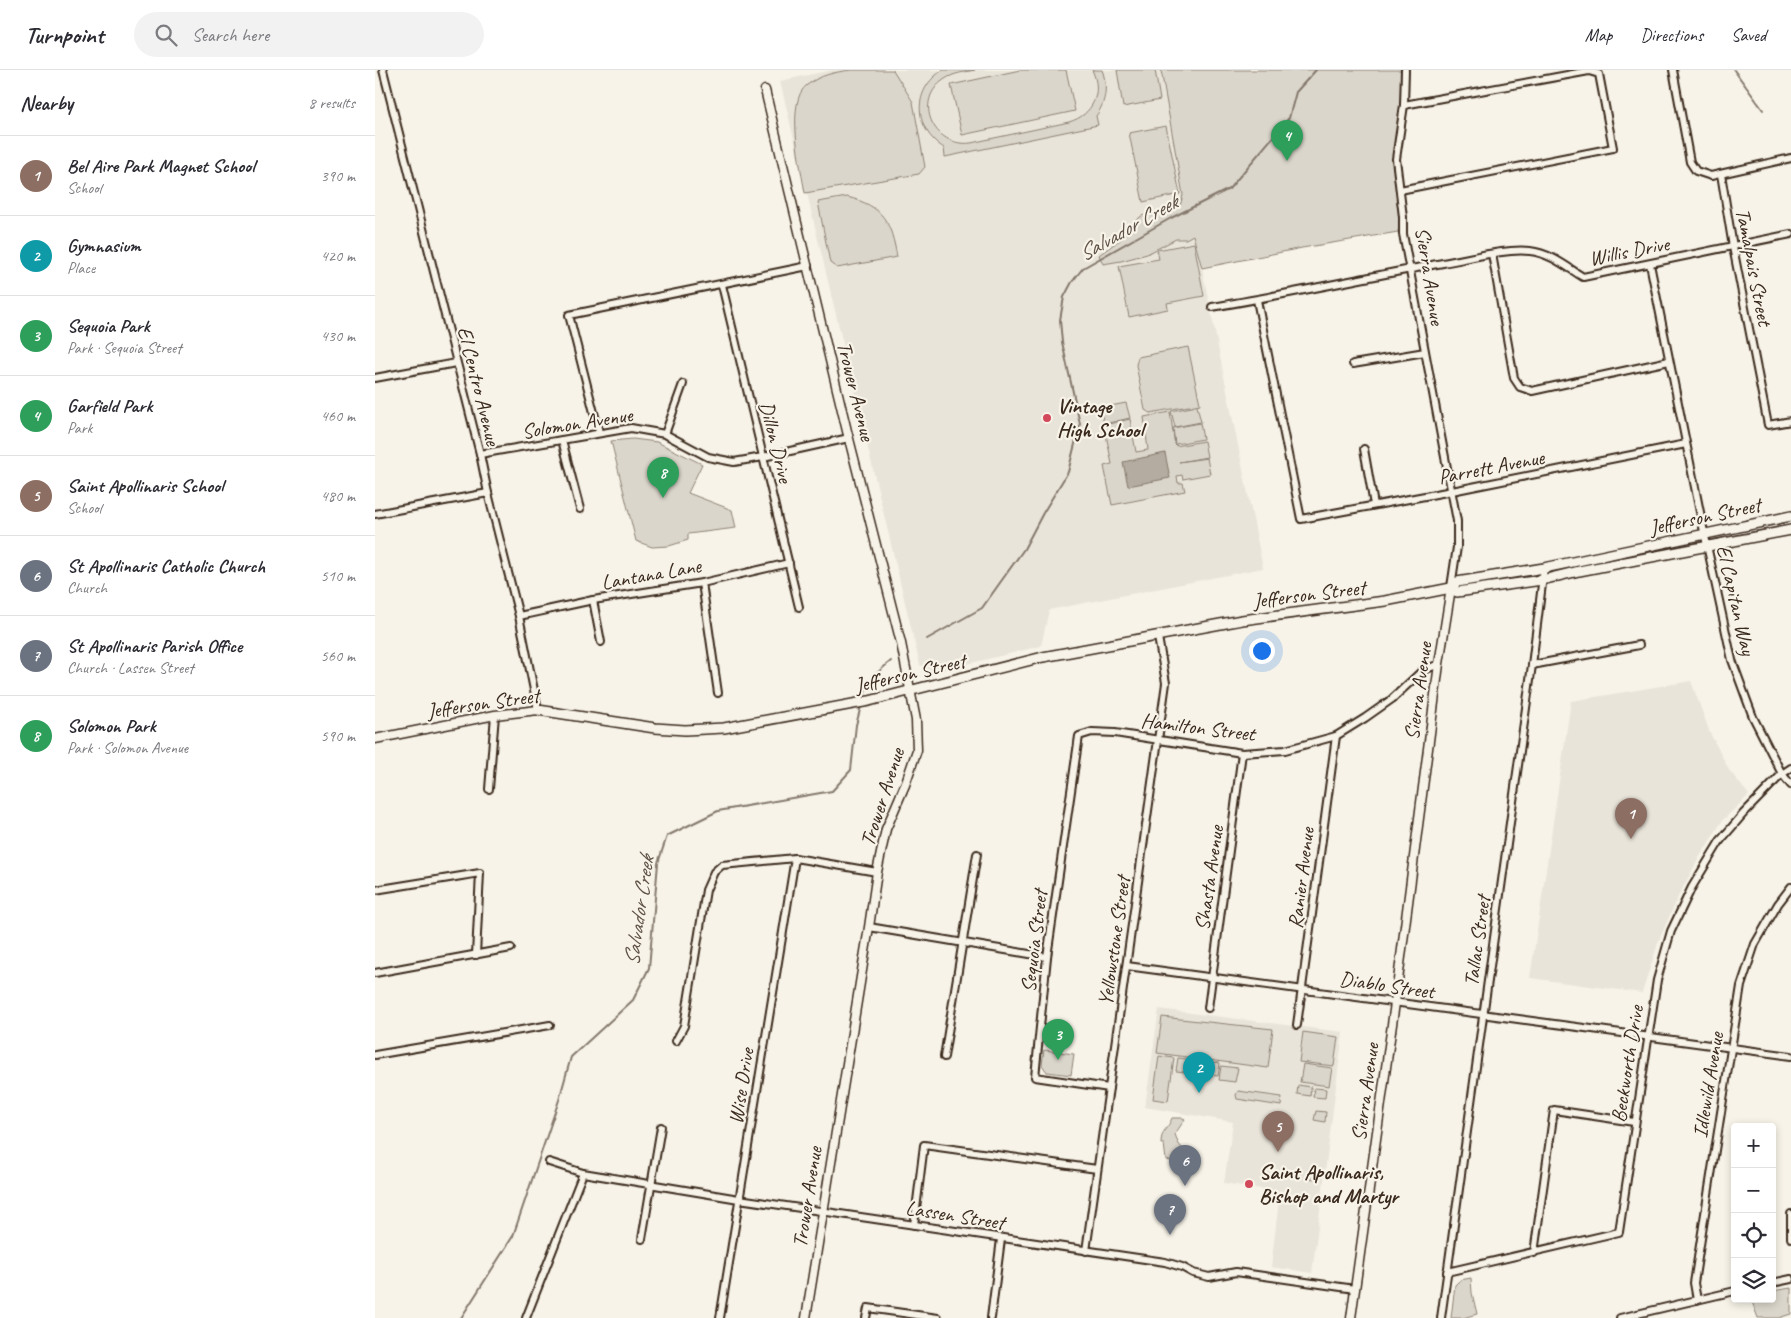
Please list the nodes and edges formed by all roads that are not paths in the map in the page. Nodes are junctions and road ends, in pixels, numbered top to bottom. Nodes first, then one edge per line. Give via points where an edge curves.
1 (383, 70) edge
2 (1405, 70) edge
3 (1553, 70) edge
4 (1673, 70) edge
5 (1555, 78) junction
6 (765, 90) dead end
7 (1404, 105) junction
8 (1791, 158) edge
9 (1721, 174) junction
10 (1401, 190) junction
11 (1791, 234) edge
12 (1733, 247) junction
13 (1492, 254) junction
14 (1650, 264) junction
15 (808, 266) junction
16 (1409, 269) junction
17 (722, 285) junction
18 (1257, 300) junction
19 (1212, 307) dead end
20 (1425, 352) junction
21 (1669, 361) junction
22 (456, 363) junction
23 (1353, 364) dead end
24 (375, 378) edge
25 (683, 384) dead end
26 (1791, 421) edge
27 (599, 432) junction
28 (665, 434) junction
29 (849, 438) junction
30 (562, 440) junction
31 (1686, 444) junction
32 (1364, 450) dead end
33 (480, 454) junction
34 (763, 457) junction
35 (1452, 491) junction
36 (488, 493) junction
37 (1374, 505) junction
38 (580, 509) dead end
39 (375, 514) edge
40 (1791, 516) edge
41 (1791, 530) edge
42 (1704, 533) junction
43 (1707, 546) junction
44 (789, 563) junction
45 (1544, 568) junction
46 (1542, 580) junction
47 (702, 583) junction
48 (1451, 588) junction
49 (593, 600) junction
50 (799, 607) dead end
51 (519, 616) junction
52 (1158, 636) junction
53 (601, 642) dead end
54 (1639, 645) dead end
55 (1439, 664) junction
56 (1532, 665) junction
57 (719, 692) dead end
58 (911, 692) junction
59 (538, 710) junction
60 (495, 715) junction
61 (1079, 736) joint
62 (1336, 736) junction
63 (375, 739) edge
64 (1158, 740) junction
65 (1243, 753) junction
66 (1791, 768) edge
67 (1782, 774) junction
68 (1791, 785) edge
69 (489, 788) dead end
70 (977, 854) dead end
71 (795, 858) junction
72 (877, 872) junction
73 (1791, 887) edge
74 (375, 890) edge
75 (869, 927) junction
76 (963, 943) junction
77 (511, 948) dead end
78 (475, 955) junction
79 (1047, 957) junction
80 (1127, 966) junction
81 (375, 973) edge
82 (1212, 978) junction
83 (1302, 990) junction
84 (1395, 1003) junction
85 (1208, 1008) dead end
86 (1483, 1015) junction
87 (550, 1024) dead end
88 (1297, 1024) dead end
89 (1648, 1037) junction
90 (676, 1041) dead end
91 (1731, 1048) junction
92 (375, 1055) edge
93 (1791, 1056) edge
94 (944, 1057) dead end
95 (1109, 1088) junction
96 (1635, 1122) junction
97 (661, 1127) dead end
98 (549, 1162) dead end
99 (1097, 1169) junction
100 (583, 1173) junction
101 (651, 1184) junction
102 (739, 1200) junction
103 (822, 1213) junction
104 (1791, 1214) edge
105 (914, 1225) junction
106 (1791, 1238) edge
107 (642, 1239) dead end
108 (1001, 1239) junction
109 (1086, 1251) junction
110 (1535, 1253) junction
111 (1447, 1272) junction
112 (1791, 1279) edge
113 (1776, 1282) edge
114 (1355, 1289) junction
115 (1731, 1293) edge
116 (1697, 1300) junction
117 (525, 1318) edge
118 (719, 1318) edge
119 (806, 1318) edge
120 (866, 1318) edge
121 (938, 1318) edge
122 (991, 1318) edge
123 (1351, 1318) edge
124 (1441, 1318) edge
125 (1620, 1318) edge

1 - 22 street, El Centro Avenue
2 - 7 street, Sierra Avenue
3 - 5 street
4 - 9 street via 1690,162 1695,171 1711,176
5 - 7 street
5 - 10 street via 1589,71 1599,74 1613,148
6 - 15 street, Trower Avenue
7 - 10 street, Sierra Avenue via 1396,158
8 - 9 street
9 - 12 street, Tamalpais Street
10 - 16 street, Sierra Avenue
11 - 12 street, Willis Drive
12 - 14 street, Willis Drive
12 - 26 street, Tamalpais Street via 1768,426
13 - 14 street, Willis Drive via 1518,250 1539,252 1583,278
13 - 16 street, Willis Drive
13 - 21 street via 1514,378 1521,387 1531,391
14 - 21 street, El Capitan Way
15 - 17 street
15 - 29 street, Trower Avenue
16 - 18 street, Willis Drive
16 - 20 street, Sierra Avenue
17 - 27 street via 569,315
17 - 34 street, Dillon Drive
18 - 19 street, Willis Drive
18 - 37 street, Parrett Avenue via 1301,519
20 - 23 street
20 - 35 street, Sierra Avenue
21 - 31 street, El Capitan Way
22 - 24 street
22 - 33 street, El Centro Avenue
25 - 28 street
27 - 28 street, Solomon Avenue via 631,428
27 - 30 street, Solomon Avenue
28 - 34 street, Solomon Avenue via 708,457 734,462
29 - 34 street, Solomon Avenue
29 - 58 street, Trower Avenue
30 - 33 street, Solomon Avenue
30 - 38 street
31 - 35 street, Parrett Avenue
31 - 42 street, El Capitan Way
32 - 37 street
33 - 36 street, El Centro Avenue
34 - 44 street, Dillon Drive
35 - 37 street, Parrett Avenue
35 - 48 street, Sierra Avenue via 1457,535
36 - 39 street
36 - 51 street, El Centro Avenue
40 - 42 main road, Jefferson Street
41 - 43 main road, Jefferson Street
42 - 43 street, El Capitan Way
42 - 45 main road, Jefferson Street
43 - 46 main road, Jefferson Street
43 - 67 street, El Capitan Way via 1732,660 1753,717
44 - 47 street, Lantana Lane
44 - 50 street, Dillon Drive
45 - 46 street, Tallac Street
45 - 48 main road, Jefferson Street via 1457,582
46 - 48 main road, Jefferson Street via 1457,592
46 - 56 street, Tallac Street
47 - 49 street, Lantana Lane
47 - 57 street
48 - 52 main road, Jefferson Street
48 - 55 street, Sierra Avenue
49 - 51 street, Lantana Lane
49 - 53 street
51 - 59 street, El Centro Avenue
52 - 58 main road, Jefferson Street via 1043,657
52 - 64 street, Yellowstone Street via 1166,683
54 - 56 street
55 - 62 street, Hamilton Street via 1422,670 1392,699
55 - 84 street, Sierra Avenue
56 - 86 street, Tallac Street
58 - 59 main road, Jefferson Street via 724,728 685,730
58 - 72 street, Trower Avenue via 917,750 886,829
59 - 60 street, Jefferson Street
60 - 63 street, Jefferson Street
60 - 69 street
61 - 64 street, Hamilton Street via 1092,732 1115,733
61 - 79 street, Sequoia Street
62 - 65 street, Hamilton Street via 1285,750
62 - 83 street, Ranier Avenue
64 - 65 street, Hamilton Street
64 - 80 street, Yellowstone Street
65 - 82 street, Shasta Avenue
66 - 67 street, Beckworth Drive
67 - 68 street, El Capitan Way
67 - 89 street, Beckworth Drive via 1720,841 1692,887 1671,931 1657,980
70 - 76 street
71 - 72 street
71 - 90 street via 722,865 715,872 706,890 684,1026
71 - 102 street, Wise Drive
72 - 75 street, Trower Avenue
73 - 91 street, Idlewild Avenue via 1755,944 1741,986
74 - 78 street via 480,873
75 - 76 street
75 - 103 street, Trower Avenue
76 - 79 street
76 - 94 street
77 - 78 street
78 - 81 street
79 - 95 street, Sequoia Street via 1035,1077
80 - 82 street, Diablo Street
80 - 95 street, Yellowstone Street
82 - 83 street, Diablo Street
82 - 85 street, Shasta Avenue
83 - 84 street, Diablo Street
83 - 88 street, Ranier Avenue
84 - 86 street, Diablo Street
84 - 114 street, Sierra Avenue
86 - 89 street, Diablo Street
86 - 111 street, Tallac Street
87 - 92 street
89 - 91 street, Diablo Street
89 - 96 street, Beckworth Drive
91 - 93 street, Diablo Street
91 - 116 street, Idlewild Avenue via 1694,1283
95 - 99 street, Yellowstone Street
96 - 110 street, Beckworth Drive via 1619,1232
96 - 110 street via 1554,1110
97 - 101 street
98 - 100 street, Lassen Street
99 - 105 street via 924,1145
99 - 109 street, Yellowstone Street
100 - 101 street, Lassen Street
100 - 117 street
101 - 102 street, Lassen Street
101 - 107 street
102 - 103 street, Lassen Street
102 - 118 street, Wise Drive
103 - 105 street, Lassen Street
103 - 119 street, Trower Avenue
104 - 106 street
105 - 108 street, Lassen Street
108 - 109 street, Lassen Street
108 - 122 street
109 - 114 street, Lassen Street via 1175,1264 1209,1277 1237,1272
110 - 111 street, Beckworth Drive
111 - 124 street, Tallac Street
112 - 113 street
114 - 123 street, Sierra Avenue
115 - 116 street
116 - 125 street
120 - 121 street via 868,1308

